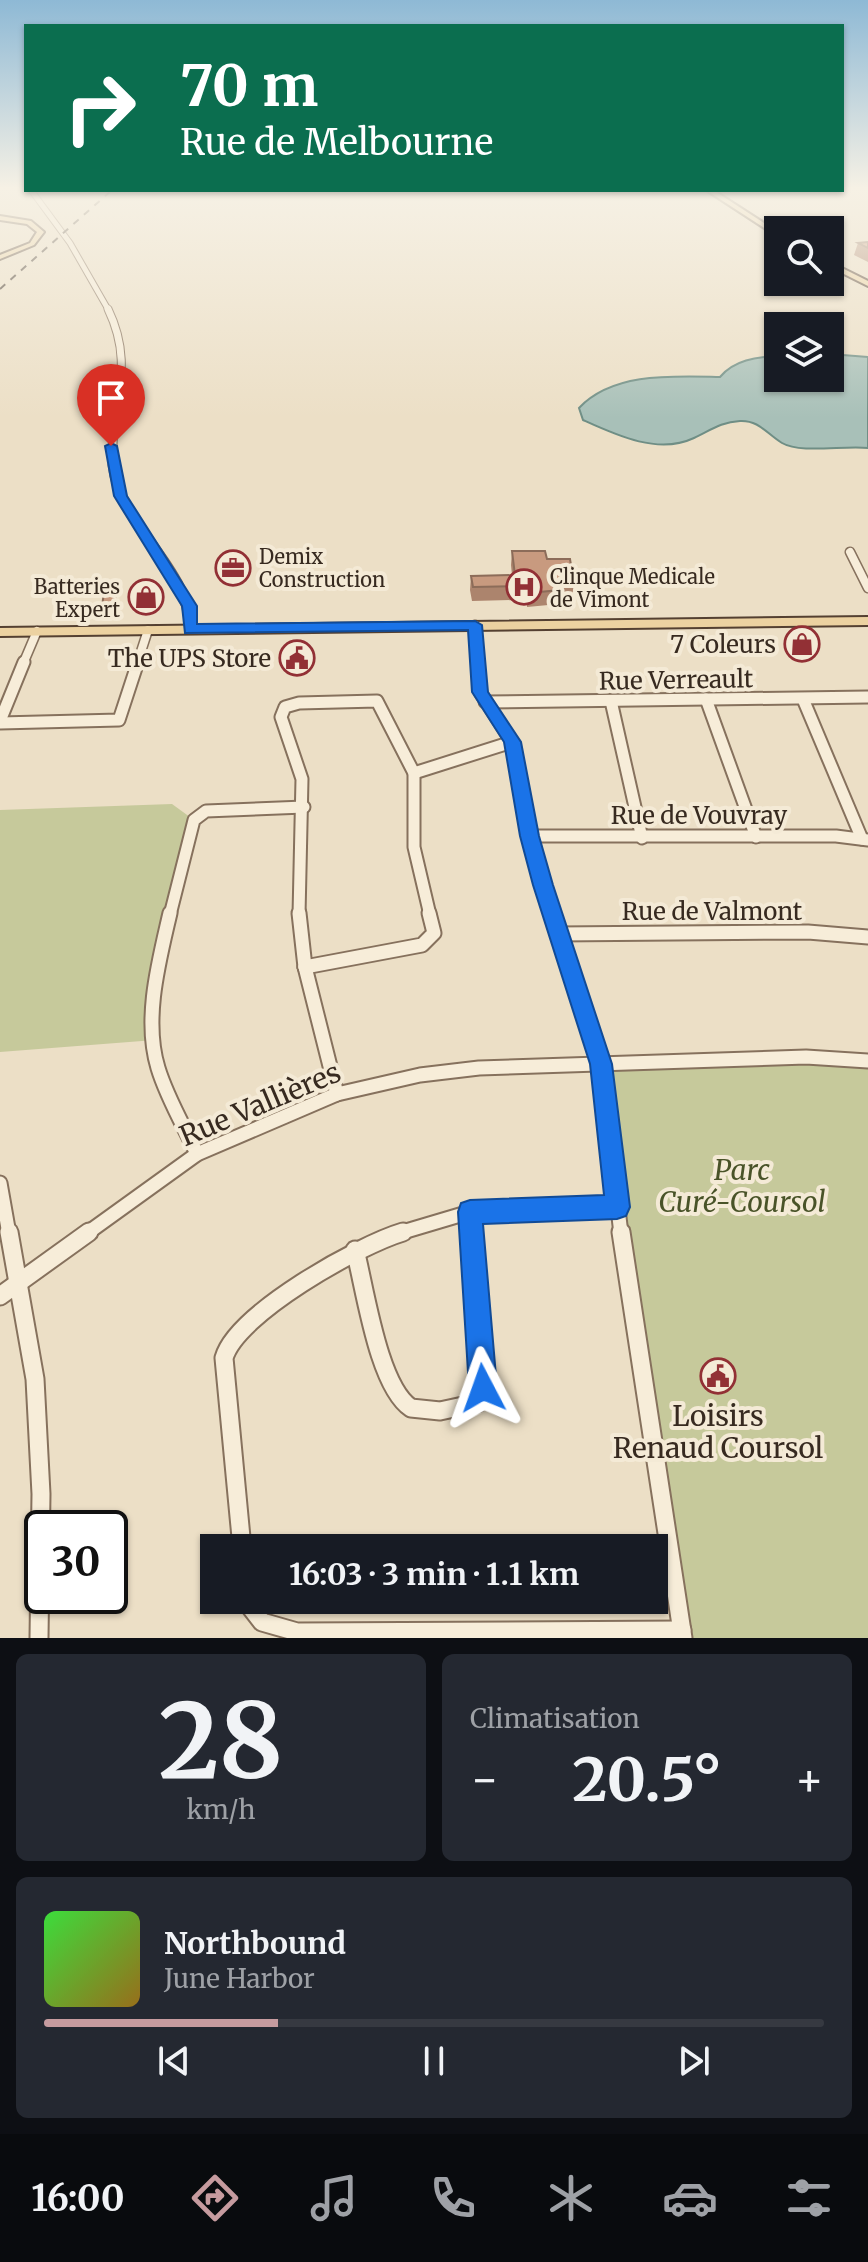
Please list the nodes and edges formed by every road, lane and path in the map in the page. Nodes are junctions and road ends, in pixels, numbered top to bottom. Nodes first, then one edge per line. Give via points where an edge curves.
1 (81, 264) edge
2 (844, 265) edge
3 (844, 271) edge
4 (868, 278) edge
5 (868, 284) edge
6 (850, 552) dead end
7 (868, 588) edge
8 (867, 622) edge
9 (475, 625) junction
10 (190, 629) junction
11 (0, 630) edge
12 (148, 630) junction
13 (37, 631) junction
14 (868, 697) edge
15 (706, 699) junction
16 (803, 699) junction
17 (611, 701) junction
18 (485, 702) junction
19 (0, 722) edge
20 (512, 742) junction
21 (414, 773) junction
22 (304, 807) junction
23 (530, 836) junction
24 (756, 837) junction
25 (642, 838) junction
26 (865, 839) edge
27 (557, 934) junction
28 (868, 937) edge
29 (305, 967) junction
30 (868, 1061) edge
31 (601, 1064) junction
32 (337, 1094) junction
33 (197, 1154) junction
34 (0, 1183) edge
35 (617, 1207) junction
36 (470, 1212) junction
37 (355, 1250) junction
38 (18, 1284) junction
39 (0, 1296) edge
40 (241, 1534) edge
41 (256, 1614) edge
42 (682, 1634) edge
43 (39, 1638) edge

1 - 10 street via 119,330 123,358 111,432 116,481 124,504 189,606
2 - 4 main road
3 - 5 main road
6 - 7 street
8 - 9 main road
9 - 10 main road
9 - 18 street
10 - 12 main road
11 - 13 main road
12 - 13 main road
12 - 19 street via 119,720
13 - 19 street
14 - 16 street, Rue Verreault
15 - 16 street, Rue Verreault
15 - 17 street, Rue Verreault
15 - 24 street
16 - 26 street
17 - 18 street, Rue Verreault
17 - 25 street
18 - 20 street
20 - 21 street
20 - 23 street
21 - 22 street via 377,701 285,707 281,717 302,779
21 - 29 street via 414,847 434,933 422,945
22 - 29 street via 297,900
22 - 33 street via 206,811 194,820 168,925 154,1014 155,1059
23 - 25 street, Rue de Vouvray
23 - 27 street
24 - 25 street, Rue de Vouvray
24 - 26 street, Rue de Vouvray
27 - 28 street, Rue de Valmont via 808,932
27 - 31 street
29 - 32 street
30 - 31 street, Rue Vallières via 806,1057
31 - 32 street, Rue Vallières via 479,1068
31 - 35 street
32 - 33 street, Rue Vallières
33 - 38 street, Rue Vallières
34 - 38 street
35 - 36 street
35 - 42 street
36 - 37 street
36 - 37 street via 483,1388 477,1403 464,1409 415,1410 404,1403 390,1380
37 - 40 street via 284,1294 228,1343 224,1358
38 - 39 street, Rue Vallières
38 - 43 street via 35,1379 41,1494
41 - 42 street via 262,1622 297,1632

